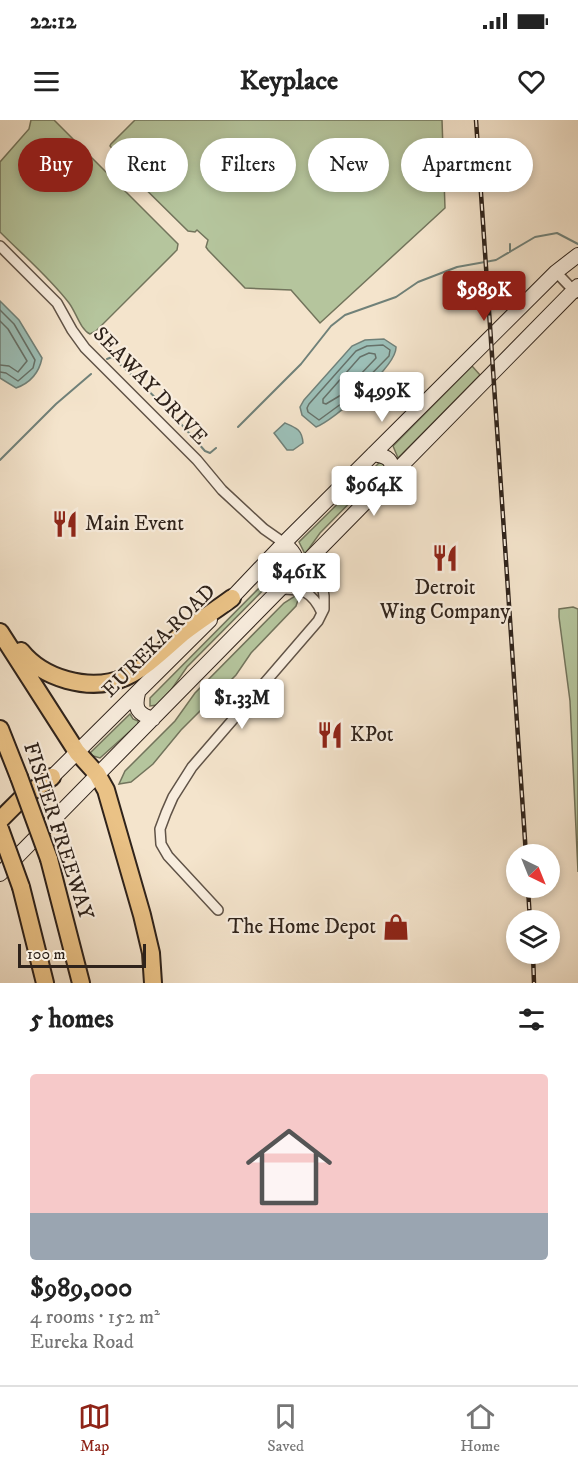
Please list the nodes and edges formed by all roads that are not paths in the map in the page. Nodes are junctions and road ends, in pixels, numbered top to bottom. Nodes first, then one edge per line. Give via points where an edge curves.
1 (0, 246) edge
2 (578, 255) edge
3 (556, 272) junction
4 (576, 290) edge
5 (373, 454) junction
6 (392, 476) junction
7 (284, 543) junction
8 (317, 552) junction
9 (295, 574) junction
10 (280, 589) junction
11 (232, 598) junction
12 (322, 614) junction
13 (0, 624) edge
14 (0, 632) edge
15 (138, 693) junction
16 (153, 719) junction
17 (0, 729) edge
18 (77, 752) junction
19 (97, 774) junction
20 (52, 777) junction
21 (0, 820) edge
22 (0, 830) edge
23 (0, 874) edge
24 (218, 910) dead end
25 (45, 983) edge
26 (81, 983) edge
27 (153, 983) edge

1 - 7 street, SEAWAY DRIVE via 57,303 85,348 222,490
2 - 3 main road, EUREKA ROAD
3 - 4 street
3 - 5 main road, EUREKA ROAD
4 - 6 main road
5 - 6 main road via 390,460
5 - 7 main road, EUREKA ROAD
6 - 8 main road
7 - 9 main road via 298,560
7 - 11 main road, EUREKA ROAD
8 - 9 main road
8 - 12 street via 324,596
9 - 10 main road
10 - 12 street via 299,589 310,595
10 - 16 main road
11 - 13 highway via 184,632 137,673 109,683 70,681 38,667
11 - 15 main road, EUREKA ROAD
12 - 24 street via 192,767 173,797 160,829 161,844 168,856
14 - 18 highway
15 - 16 main road via 136,709
15 - 18 main road, EUREKA ROAD
16 - 19 main road
17 - 26 highway, FISHER FREEWAY, bridge via 48,859
18 - 19 highway
18 - 20 main road, EUREKA ROAD
19 - 23 main road
19 - 27 highway via 111,804 142,915
20 - 21 highway
20 - 22 main road, EUREKA ROAD
22 - 25 highway, bridge via 21,887

